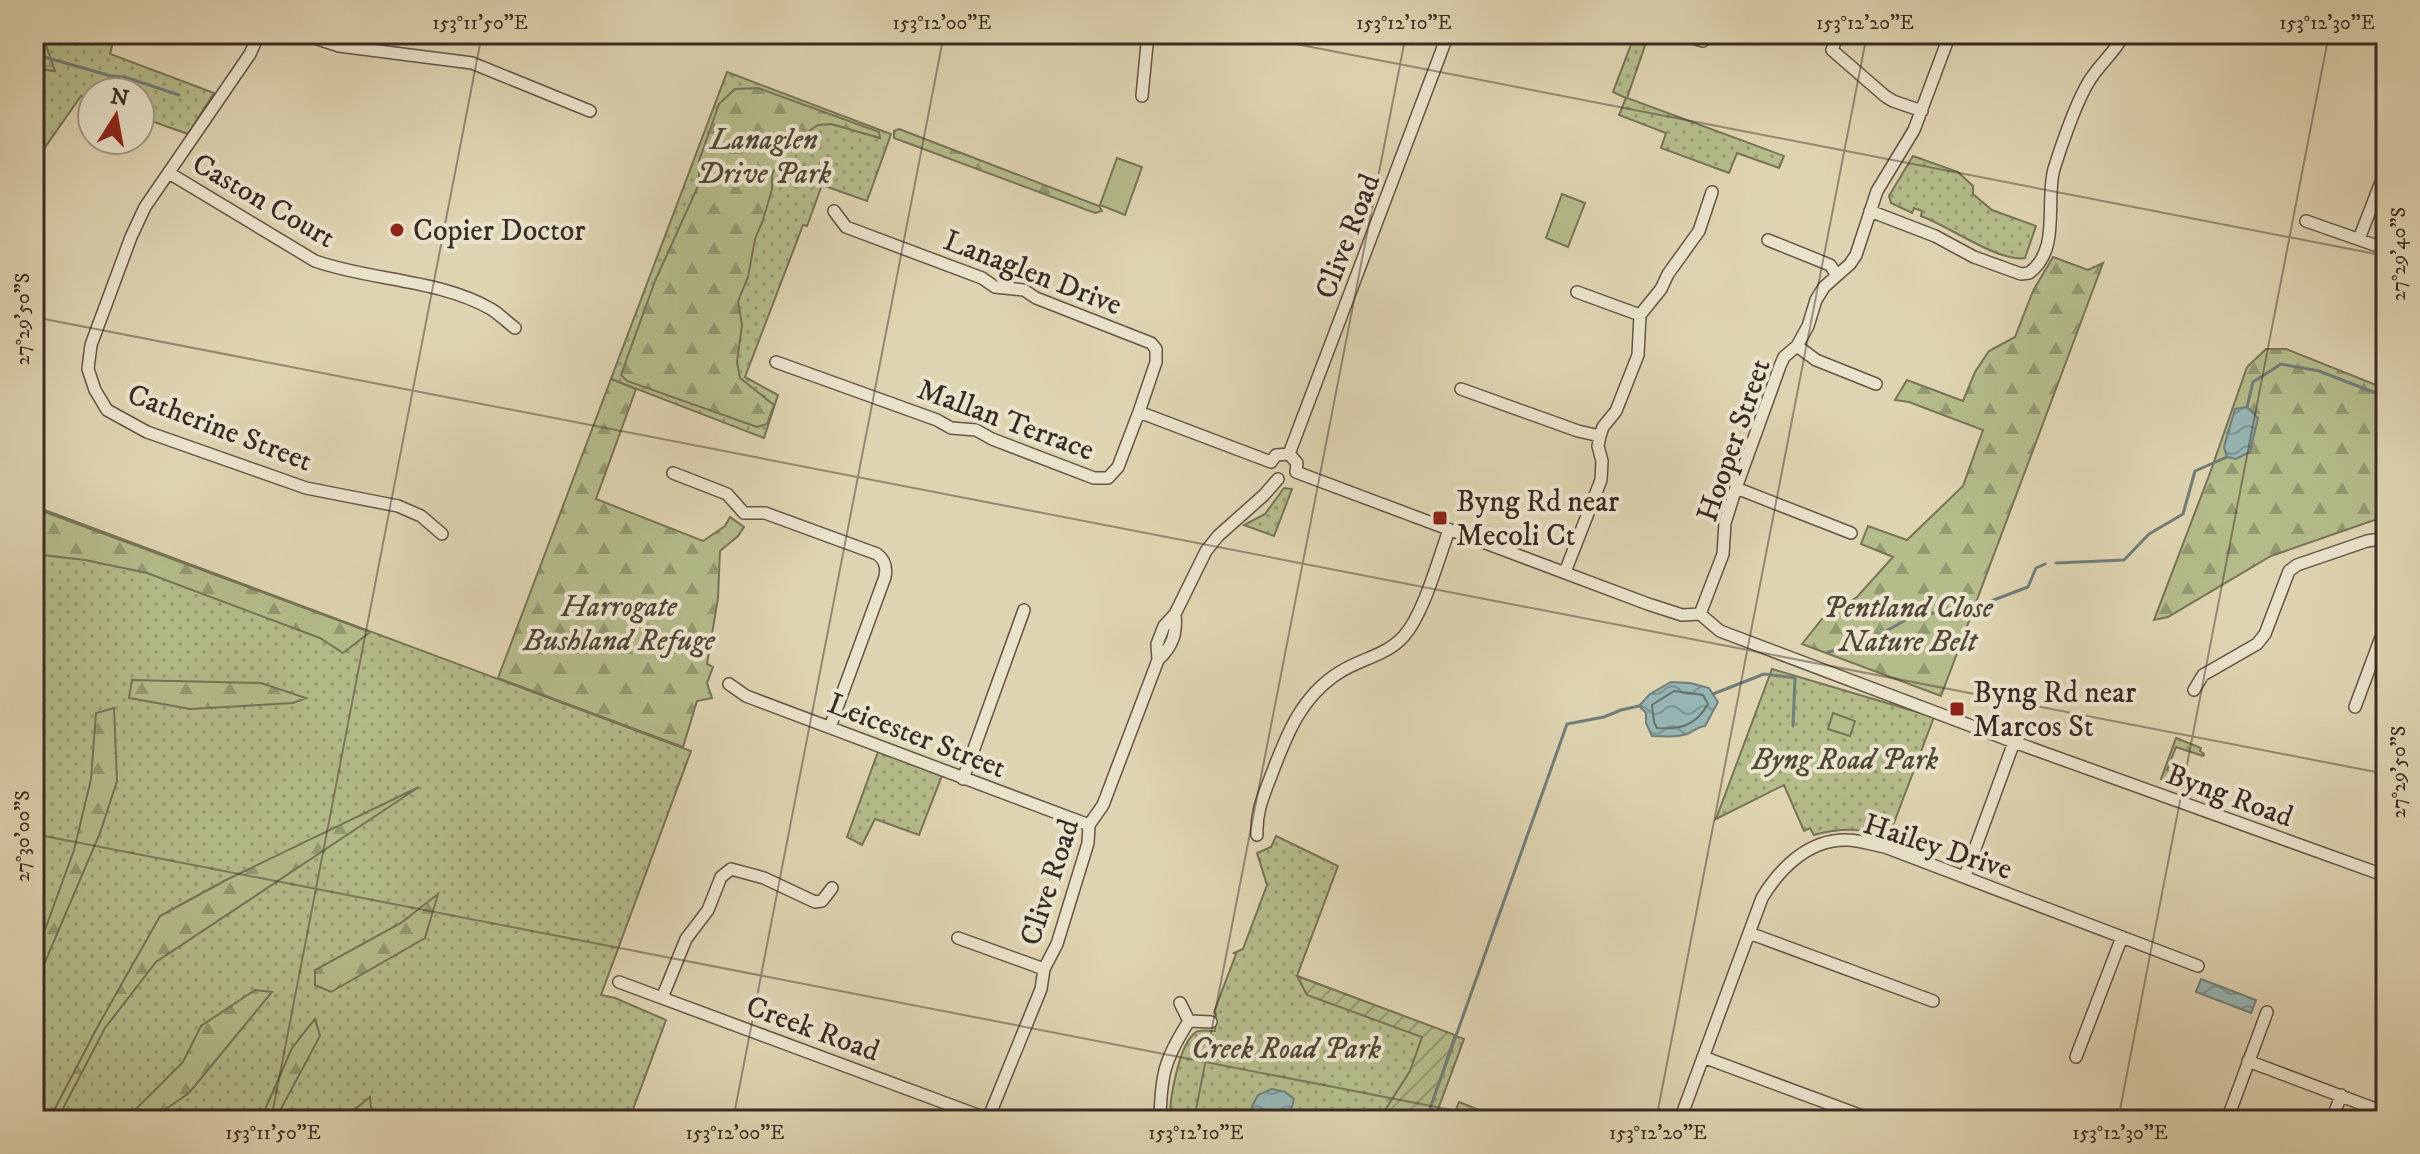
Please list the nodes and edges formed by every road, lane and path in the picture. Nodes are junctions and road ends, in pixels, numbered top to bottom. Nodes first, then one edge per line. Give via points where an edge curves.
1 (259, 34) edge
2 (303, 34) edge
3 (1148, 34) edge
4 (1448, 34) edge
5 (1678, 34) edge
6 (1838, 34) edge
7 (1950, 34) edge
8 (2124, 34) edge
9 (1710, 35) edge
10 (1142, 96) dead end
11 (590, 111) dead end
12 (1922, 111) junction
13 (2386, 169) edge
14 (169, 173) junction
15 (1712, 192) dead end
16 (834, 211) dead end
17 (1870, 211) junction
18 (2306, 221) dead end
19 (2359, 239) junction
20 (1768, 240) dead end
21 (2386, 249) edge
22 (1837, 275) junction
23 (1577, 292) dead end
24 (1640, 315) junction
25 (515, 328) dead end
26 (1797, 346) junction
27 (776, 362) dead end
28 (1876, 384) dead end
29 (1461, 389) dead end
30 (1139, 412) junction
31 (1600, 436) junction
32 (1289, 454) junction
33 (1271, 462) junction
34 (1296, 472) junction
35 (673, 473) dead end
36 (1278, 479) junction
37 (1736, 488) junction
38 (1449, 530) junction
39 (1851, 533) dead end
40 (442, 534) dead end
41 (2386, 538) edge
42 (1565, 572) junction
43 (1024, 610) dead end
44 (1700, 614) junction
45 (2386, 624) edge
46 (729, 684) dead end
47 (2194, 690) dead end
48 (2355, 707) dead end
49 (830, 727) junction
50 (2014, 742) junction
51 (963, 779) junction
52 (1089, 825) junction
53 (1257, 835) dead end
54 (1965, 876) junction
55 (2386, 876) edge
56 (832, 888) dead end
57 (1749, 933) junction
58 (2122, 937) junction
59 (958, 938) dead end
60 (2198, 966) dead end
61 (1044, 969) junction
62 (619, 982) dead end
63 (662, 998) junction
64 (1933, 1001) dead end
65 (1180, 1003) dead end
66 (2267, 1012) dead end
67 (1189, 1021) junction
68 (1211, 1022) dead end
69 (1703, 1057) junction
70 (2076, 1057) dead end
71 (2248, 1061) junction
72 (2341, 1095) junction
73 (2386, 1113) edge
74 (1681, 1117) dead end
75 (989, 1120) edge
76 (1160, 1120) edge
77 (1873, 1120) edge
78 (2227, 1120) edge
79 (2332, 1120) edge

1 - 14 street, Catherine Street
2 - 11 street via 339,46 472,63
3 - 10 street
4 - 32 street, Clive Road
5 - 9 street via 1703,41
6 - 12 street via 1832,50 1885,96
7 - 12 street, Hooper Street
8 - 17 street via 2082,97 2054,170 2049,240 2029,273 1974,257
12 - 17 street, Hooper Street
13 - 19 street
14 - 25 street, Caston Court via 315,261 467,298
14 - 40 street, Catherine Street via 131,237 91,345 88,369 107,410 147,432 281,480 398,506
15 - 24 street via 1699,231
16 - 30 street, Lanaglen Drive via 846,227 995,287 1024,290 1151,343 1156,362
17 - 22 street, Hooper Street via 1856,255
18 - 19 street
19 - 21 street
20 - 22 street via 1830,265
22 - 26 street, Hooper Street via 1816,300
23 - 24 street
24 - 31 street via 1638,355
26 - 28 street via 1816,360
26 - 37 street, Hooper Street via 1780,366
27 - 30 street, Mallan Terrace via 1101,479 1118,467
29 - 31 street
30 - 33 street
31 - 42 street via 1601,480
32 - 33 street via 1280,453
32 - 34 street via 1296,459
33 - 36 street
34 - 36 street
34 - 38 street, Byng Road
35 - 49 street via 727,494 744,513 765,513 882,558 885,577
36 - 52 street, Clive Road via 1206,551 1164,626 1158,660 1103,805
37 - 39 street
37 - 44 street, Hooper Street via 1725,523 1723,554
38 - 42 street, Byng Road
38 - 53 street via 1407,632 1380,654 1340,672 1302,707 1256,817
41 - 47 street via 2289,571 2265,634 2203,675
42 - 44 street, Byng Road via 1682,615
43 - 51 street
44 - 50 street, Byng Road via 1720,631
45 - 48 street
46 - 49 street, Leicester Street via 746,696
49 - 51 street, Leicester Street
50 - 54 street
50 - 55 street, Byng Road
51 - 52 street, Leicester Street
52 - 61 street, Clive Road via 1057,944
54 - 57 street, Hailey Drive via 1846,839 1811,847 1772,881
54 - 58 street, Hailey Drive
56 - 63 street via 815,902 764,878 726,872 704,917 686,939
57 - 64 street
57 - 69 street, Hailey Drive
58 - 60 street, Hailey Drive
58 - 70 street
59 - 61 street
61 - 75 street, Clive Road via 1041,989
62 - 63 street, Creek Road
63 - 75 street, Creek Road
65 - 67 street
66 - 71 street
67 - 68 street
67 - 76 street via 1164,1068
69 - 74 street, Hailey Drive
69 - 77 street
71 - 72 street
71 - 78 street
72 - 73 street
72 - 79 street

